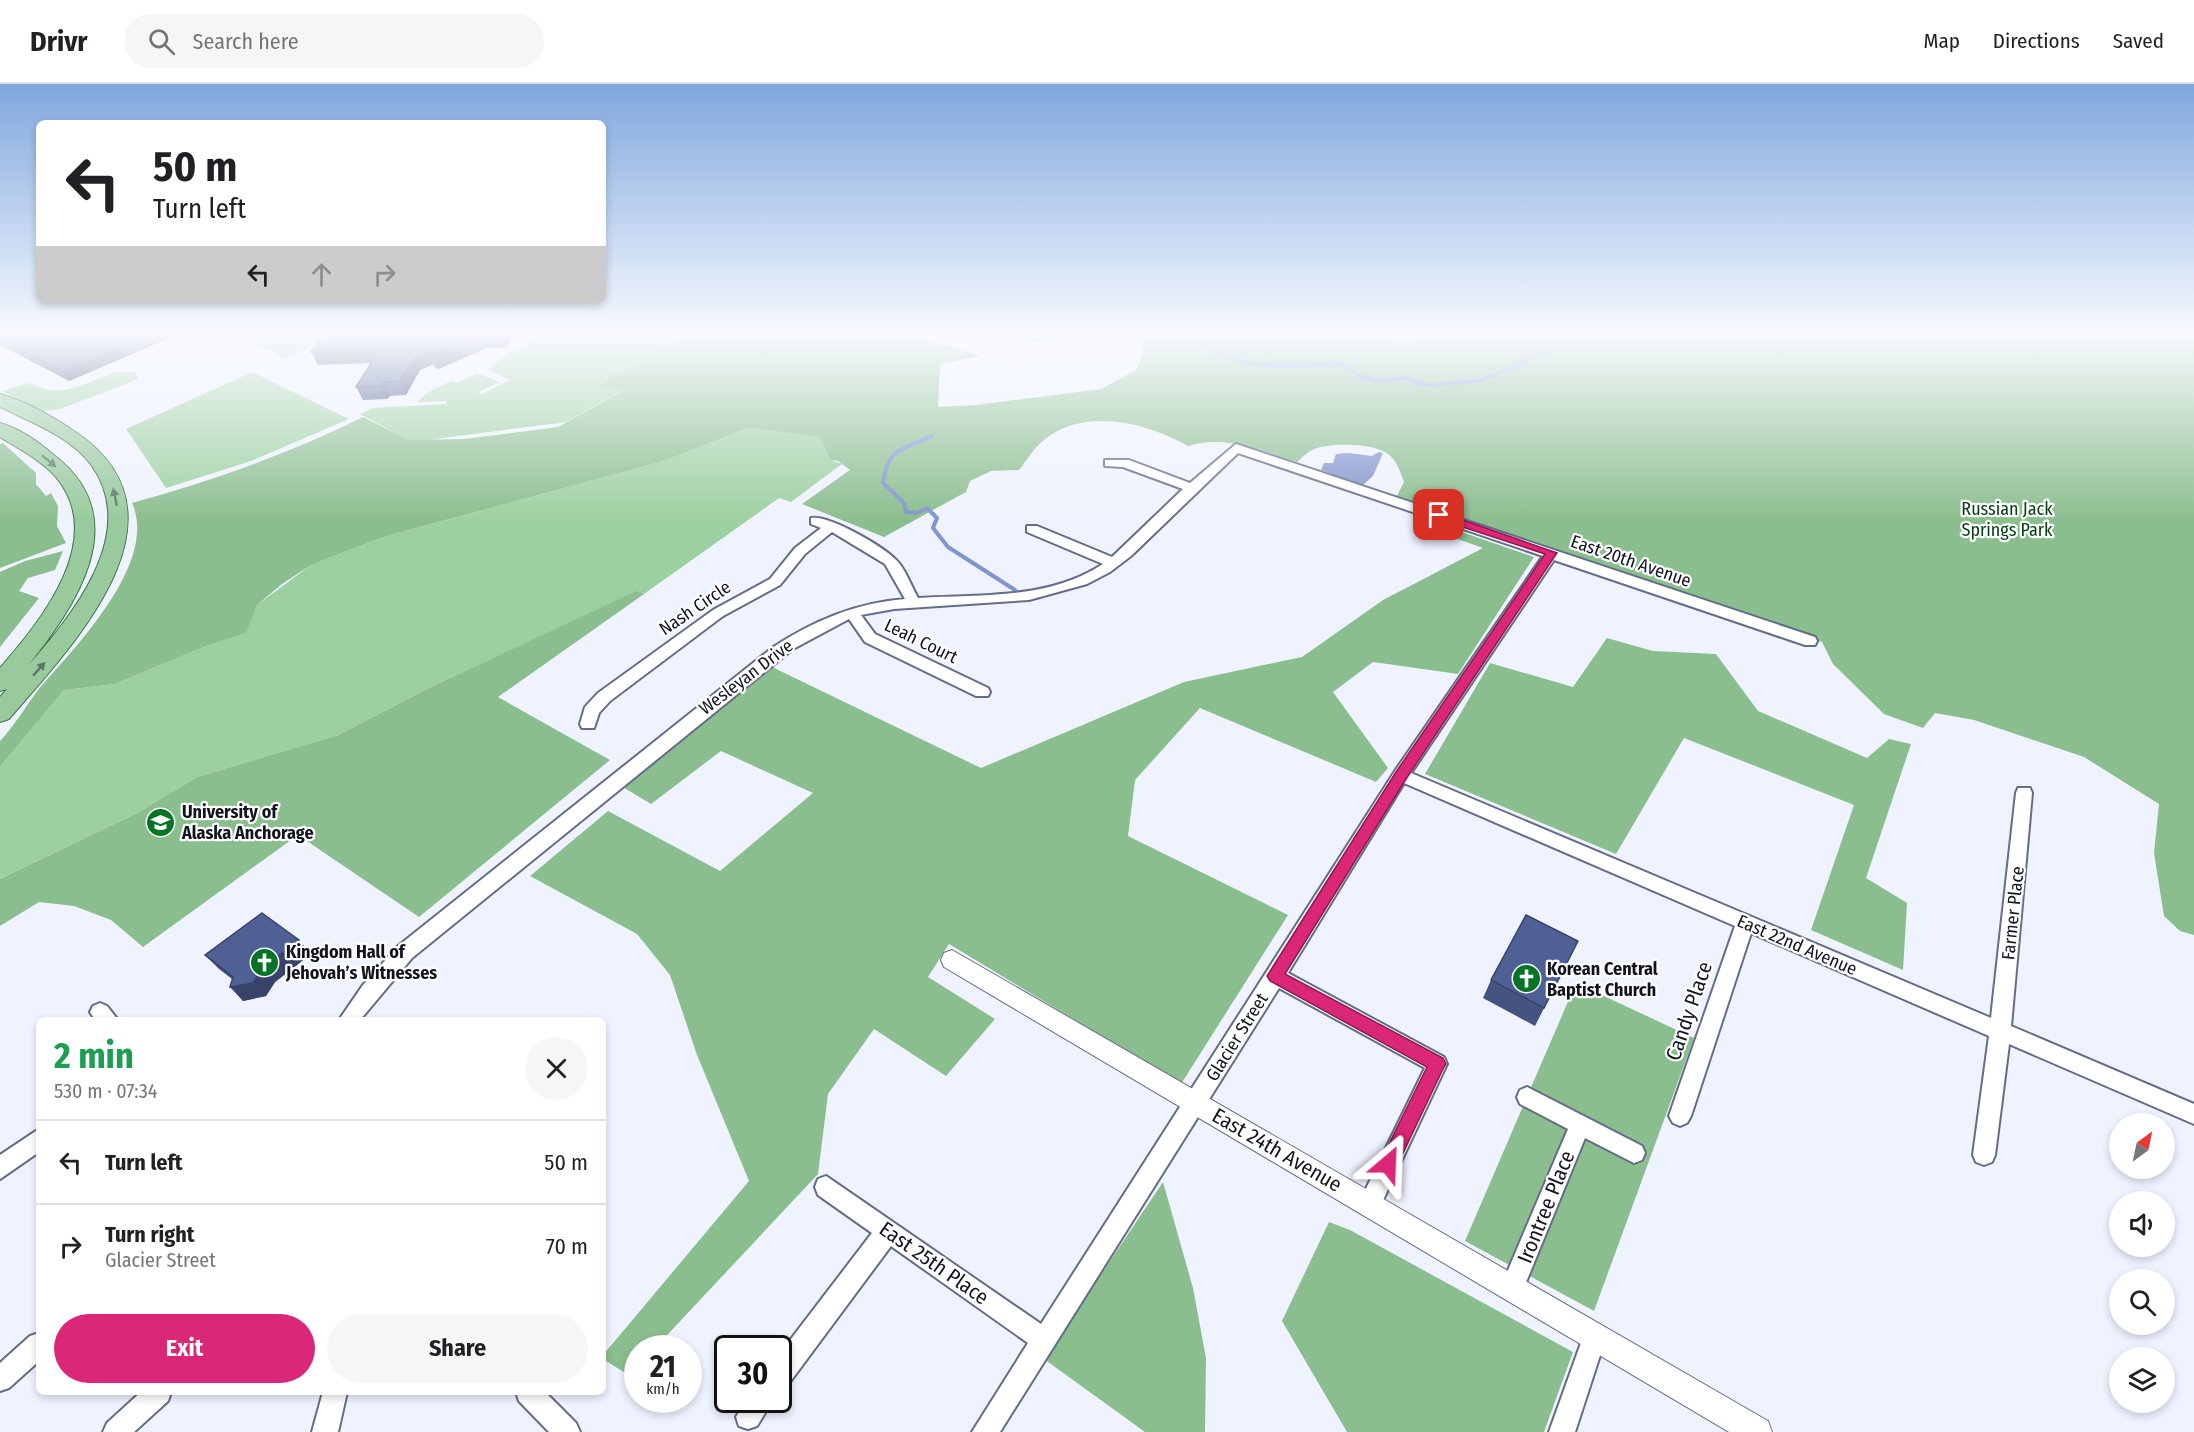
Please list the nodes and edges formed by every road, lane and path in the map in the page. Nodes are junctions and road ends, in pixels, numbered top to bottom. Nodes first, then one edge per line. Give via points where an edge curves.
1 (0, 400) edge
2 (0, 429) edge
3 (1236, 448) joint
4 (1109, 463) dead end
5 (1192, 488) junction
6 (1032, 529) dead end
7 (1552, 553) junction
8 (1113, 563) junction
9 (914, 603) junction
10 (853, 614) junction
11 (1810, 641) dead end
12 (0, 682) edge
13 (982, 692) dead end
14 (0, 713) edge
15 (588, 724) dead end
16 (1401, 776) junction
17 (2024, 793) dead end
18 (1745, 923) junction
19 (952, 960) dead end
20 (1275, 976) junction
21 (351, 1017) edge
22 (2000, 1032) junction
23 (1527, 1097) dead end
24 (1196, 1103) junction
25 (2194, 1114) edge
26 (1680, 1116) dead end
27 (1580, 1125) junction
28 (36, 1141) edge
29 (1634, 1153) dead end
30 (1984, 1155) dead end
31 (0, 1168) edge
32 (826, 1187) dead end
33 (1369, 1204) junction
34 (888, 1231) junction
35 (1512, 1288) junction
36 (1594, 1337) junction
37 (1042, 1339) junction
38 (36, 1348) edge
39 (792, 1358) edge
40 (0, 1378) edge
41 (156, 1395) edge
42 (334, 1395) edge
43 (531, 1395) edge
44 (116, 1432) edge
45 (325, 1432) edge
46 (567, 1432) edge
47 (985, 1432) edge
48 (1562, 1432) edge
49 (1757, 1432) edge

14 -> 1 main road via 64,639 97,589 110,564 118,520 110,478 87,450
2 -> 12 main road via 66,476 83,510 84,529 82,549 68,591 32,647
3 - 5 street, Wesleyan Drive
3 - 7 street, East 20th Avenue
4 - 5 street via 1125,463
5 - 8 street, Wesleyan Drive
6 - 8 street
7 - 11 street, East 20th Avenue
7 - 16 street, Glacier Street
8 - 9 street, Wesleyan Drive via 1085,580 1011,600
9 - 10 street, Wesleyan Drive
9 - 15 street, Nash Circle via 890,561 842,531 822,525 775,582 718,613 604,697 591,711
10 - 13 street, Leah Court via 870,638
10 - 21 street, Wesleyan Drive via 802,636 777,652 544,838 405,952
16 - 18 street, East 22nd Avenue
16 - 20 street, Glacier Street
17 - 22 street, Farmer Place
18 - 22 street, East 22nd Avenue
18 - 26 street, Candy Place
19 - 24 street, East 24th Avenue
20 - 24 street, Glacier Street
20 - 33 street via 1437,1064
22 - 25 street, East 22nd Avenue
22 - 30 street, Farmer Place
23 - 27 street
24 - 33 street, East 24th Avenue
24 - 37 street, Glacier Street
27 - 29 street
27 - 35 street, Irontree Place
28 - 31 street
32 - 34 street, East 25th Place
33 - 35 street, East 24th Avenue
34 - 37 street, East 25th Place
34 - 39 street
35 - 36 street, East 24th Avenue
36 - 48 street
36 - 49 street, East 24th Avenue
37 - 47 street, Glacier Street
38 - 40 street
41 - 44 street
42 - 45 street
43 - 46 street

